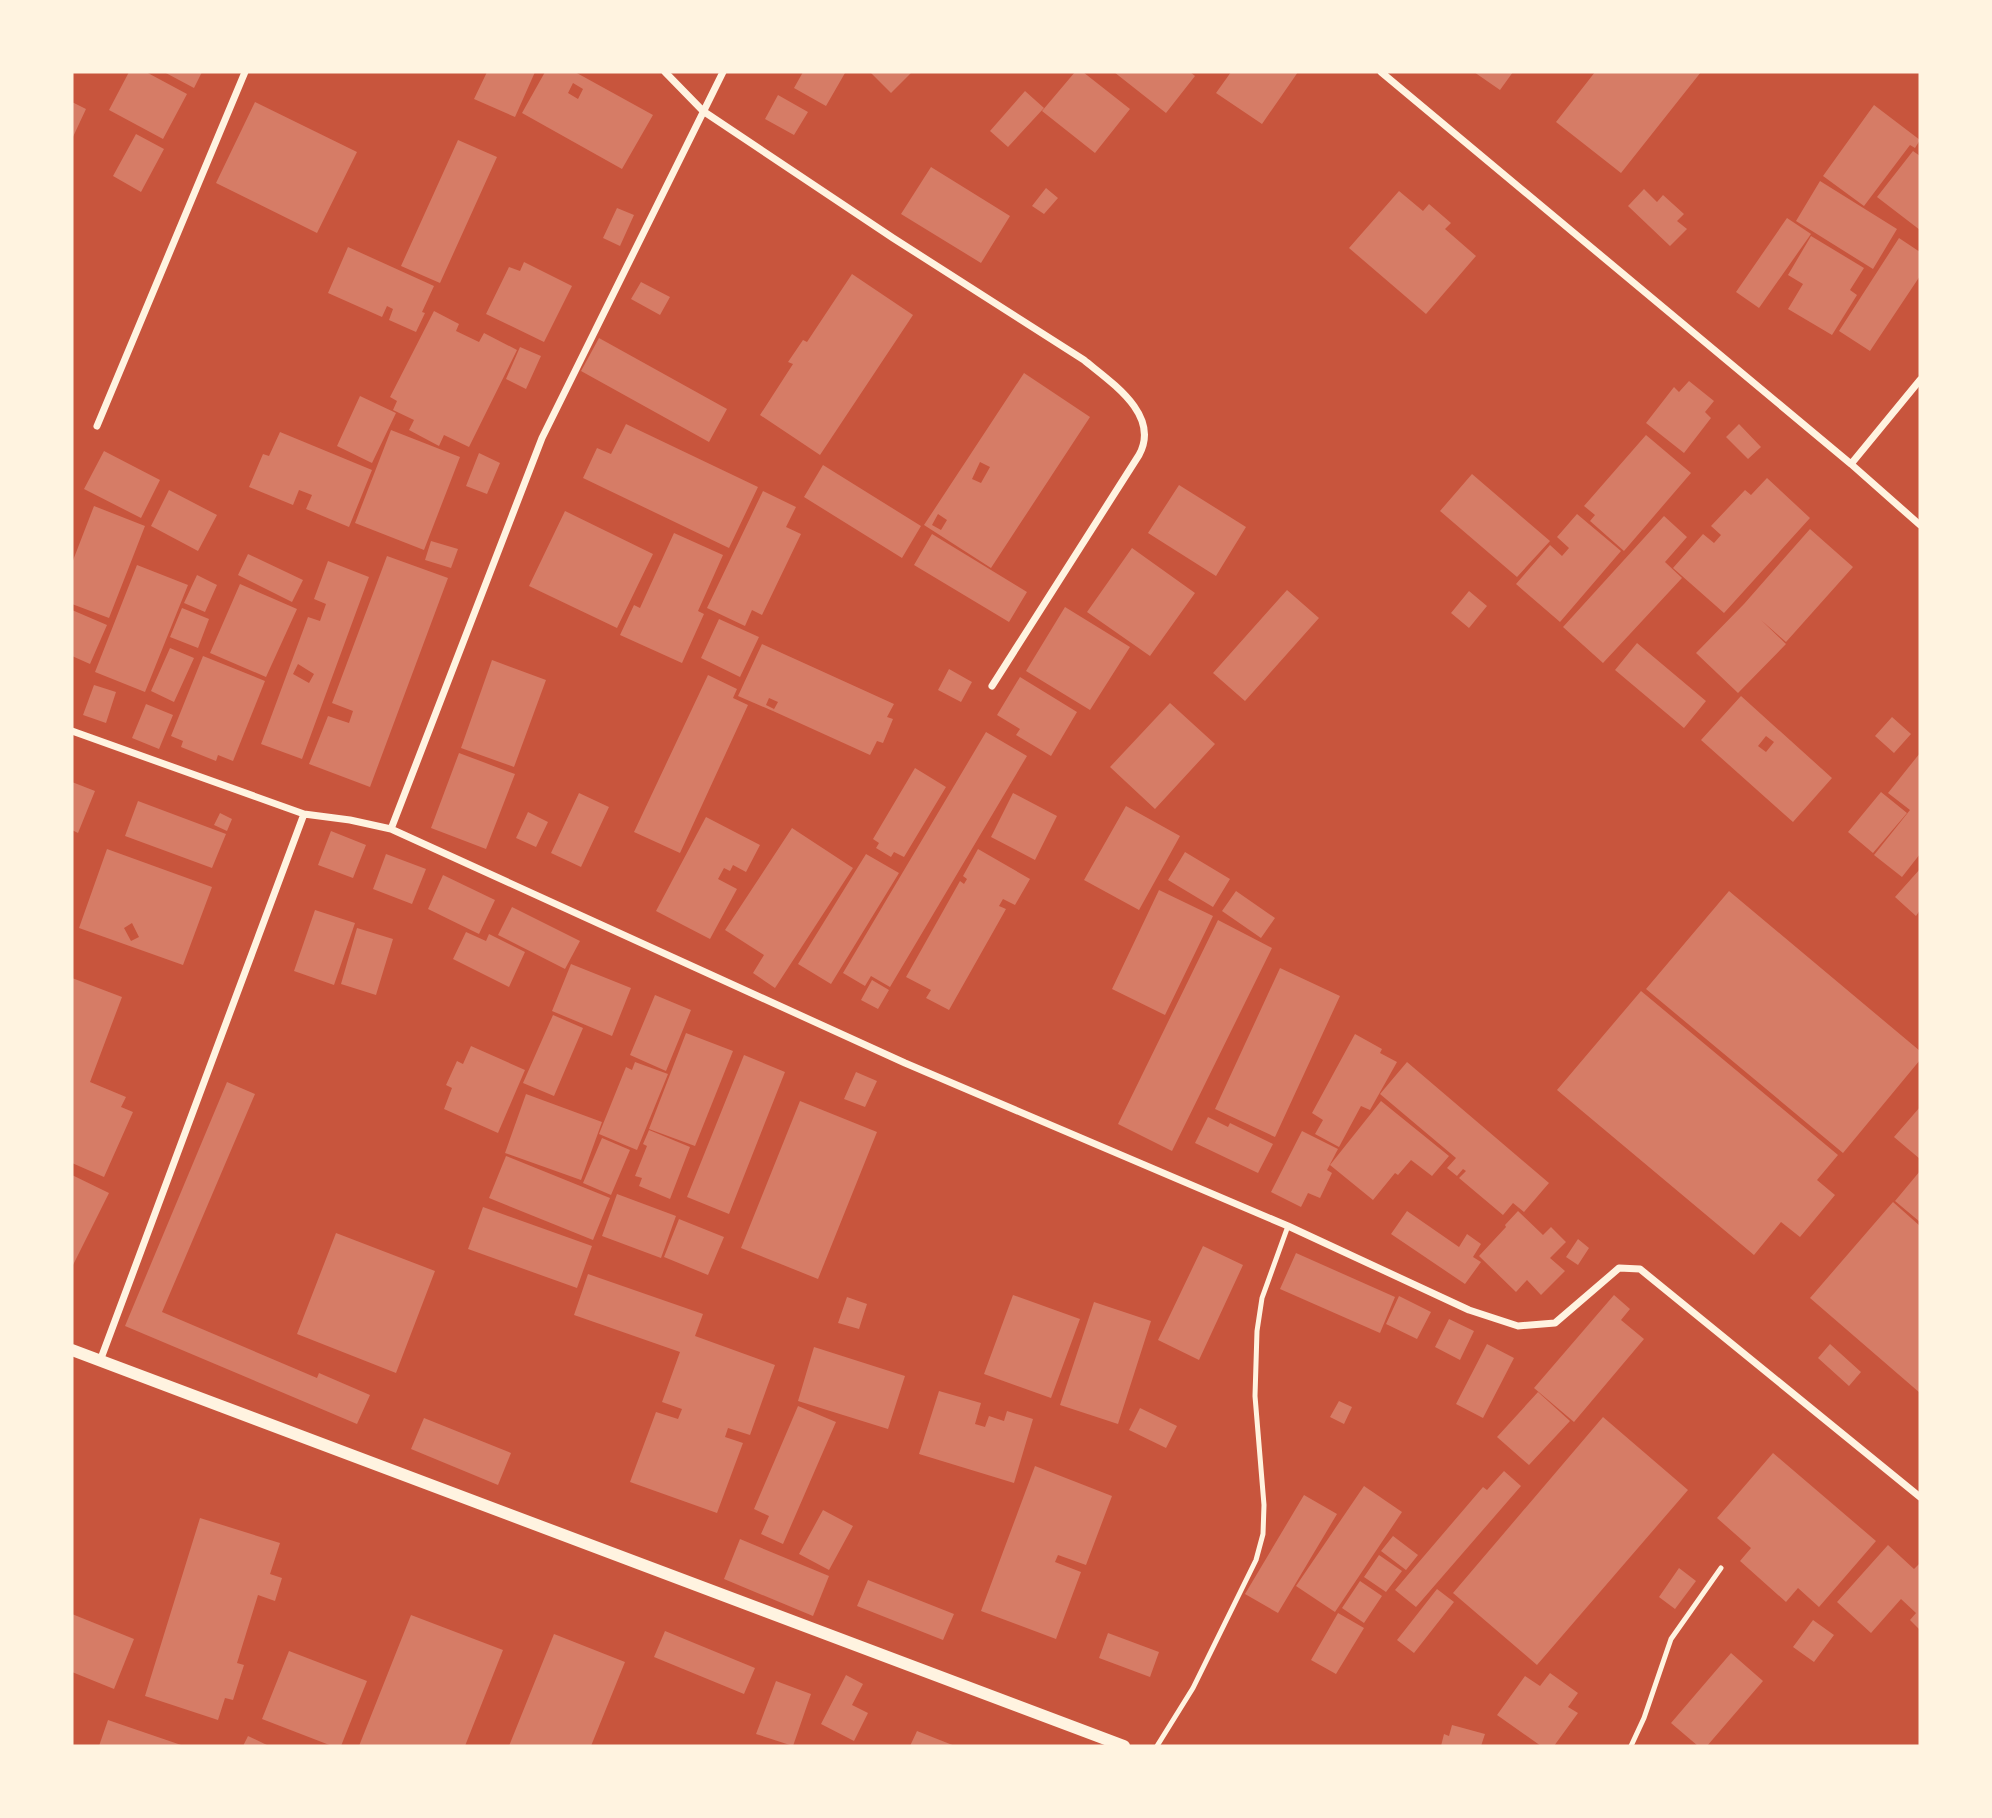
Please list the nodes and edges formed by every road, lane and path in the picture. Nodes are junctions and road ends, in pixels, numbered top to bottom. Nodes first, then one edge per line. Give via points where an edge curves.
1 (245, 72) edge
2 (665, 72) edge
3 (723, 72) edge
4 (1381, 72) edge
5 (703, 111) junction
6 (1920, 380) edge
7 (97, 426) dead end
8 (1852, 464) junction
9 (1920, 525) edge
10 (992, 686) dead end
11 (72, 731) edge
12 (304, 814) junction
13 (391, 829) junction
14 (1288, 1226) junction
15 (72, 1350) edge
16 (100, 1361) junction
17 (1920, 1497) edge
18 (1721, 1568) dead end
19 (1124, 1746) edge
20 (1157, 1746) edge
21 (1631, 1746) edge

1 - 7 street
2 - 5 street
3 - 5 street
4 - 8 street
5 - 10 street via 1084,360 1141,415 1146,443
5 - 13 street via 542,438
6 - 8 street
8 - 9 street
11 - 12 street
12 - 13 street
12 - 16 street
13 - 14 street via 905,1063
14 - 17 street via 1469,1310 1518,1325 1555,1322 1619,1268 1640,1269
14 - 20 lane via 1262,1298 1257,1331 1263,1534 1256,1560 1193,1688
15 - 16 street
16 - 19 street
18 - 21 lane via 1671,1639

